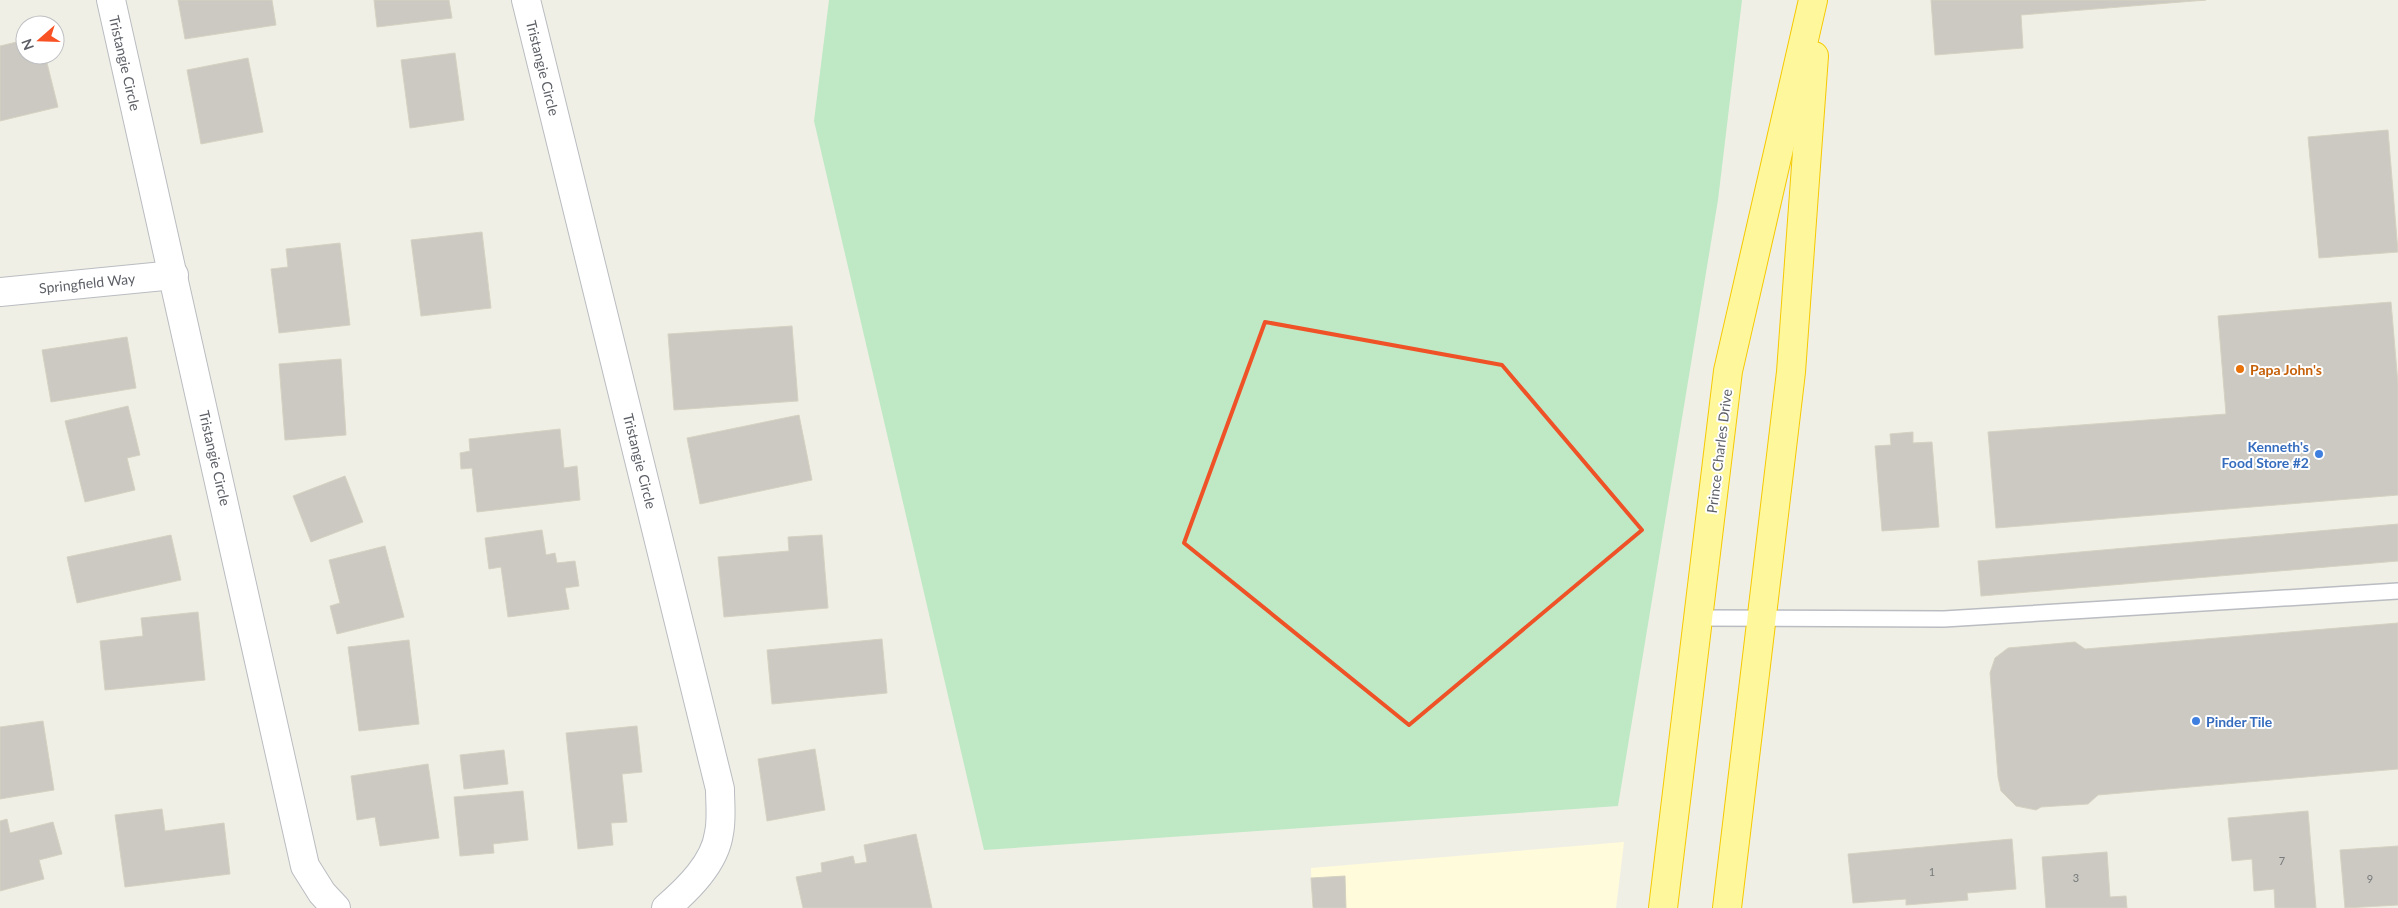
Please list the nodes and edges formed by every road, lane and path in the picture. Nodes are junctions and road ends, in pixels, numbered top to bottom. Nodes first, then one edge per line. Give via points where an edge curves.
1 (110, 0) edge
2 (526, 0) edge
3 (1812, 0) edge
4 (1818, 0) edge
5 (174, 275) junction
6 (0, 292) edge
7 (2398, 592) edge
8 (1698, 618) junction
9 (1761, 619) junction
10 (336, 908) edge
11 (666, 908) edge
12 (1663, 908) edge
13 (1727, 908) edge

1 - 5 street, Tristangie Circle
2 - 11 street, Tristangie Circle via 720,789 719,834 704,870
3 - 8 highway, Prince Charles Drive via 1728,371
4 - 9 highway via 1791,372
5 - 6 street, Springfield Way
5 - 10 street, Tristangie Circle via 305,866
7 - 9 lane via 1944,619
8 - 9 lane
8 - 12 highway, Prince Charles Drive
9 - 13 highway

